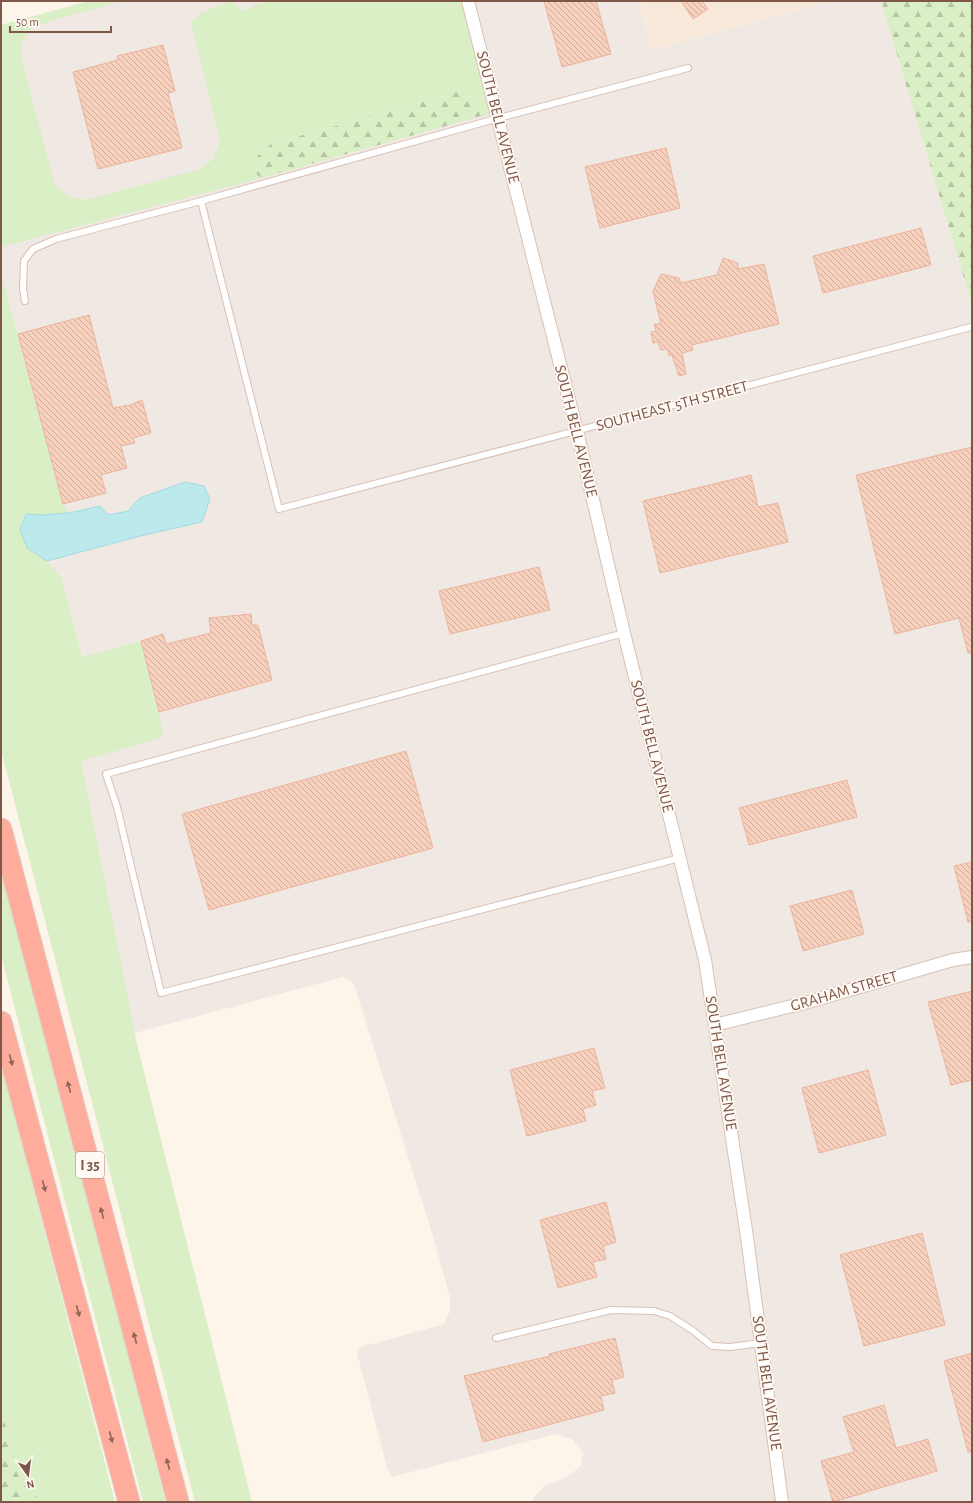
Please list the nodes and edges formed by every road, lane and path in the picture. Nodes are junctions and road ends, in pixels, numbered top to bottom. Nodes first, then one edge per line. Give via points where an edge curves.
1 (468, 1) edge
2 (688, 68) dead end
3 (499, 118) junction
4 (201, 201) junction
5 (25, 301) dead end
6 (971, 327) edge
7 (577, 430) junction
8 (624, 633) junction
9 (1, 829) edge
10 (680, 858) junction
11 (972, 957) edge
12 (1, 1022) edge
13 (715, 1025) junction
14 (496, 1338) dead end
15 (761, 1343) junction
16 (128, 1502) edge
17 (178, 1502) edge
18 (782, 1502) edge

1 - 3 street, SOUTH BELL AVENUE
2 - 3 lane
3 - 4 lane
3 - 7 street, SOUTH BELL AVENUE
4 - 5 lane via 56,239 33,249 24,261
4 - 7 lane, SOUTHEAST 5TH STREET via 279,509
6 - 7 lane, SOUTHEAST 5TH STREET
7 - 8 street, SOUTH BELL AVENUE
8 - 10 street, SOUTH BELL AVENUE
8 - 10 lane via 106,774 117,807 161,992
17 -> 9 highway, I 35
10 - 13 street, SOUTH BELL AVENUE via 705,960
11 - 13 street, GRAHAM STREET
12 -> 16 highway
13 - 15 street, SOUTH BELL AVENUE
14 - 15 lane via 611,1310 630,1310 654,1311 670,1316 712,1346 730,1347
15 - 18 street, SOUTH BELL AVENUE

